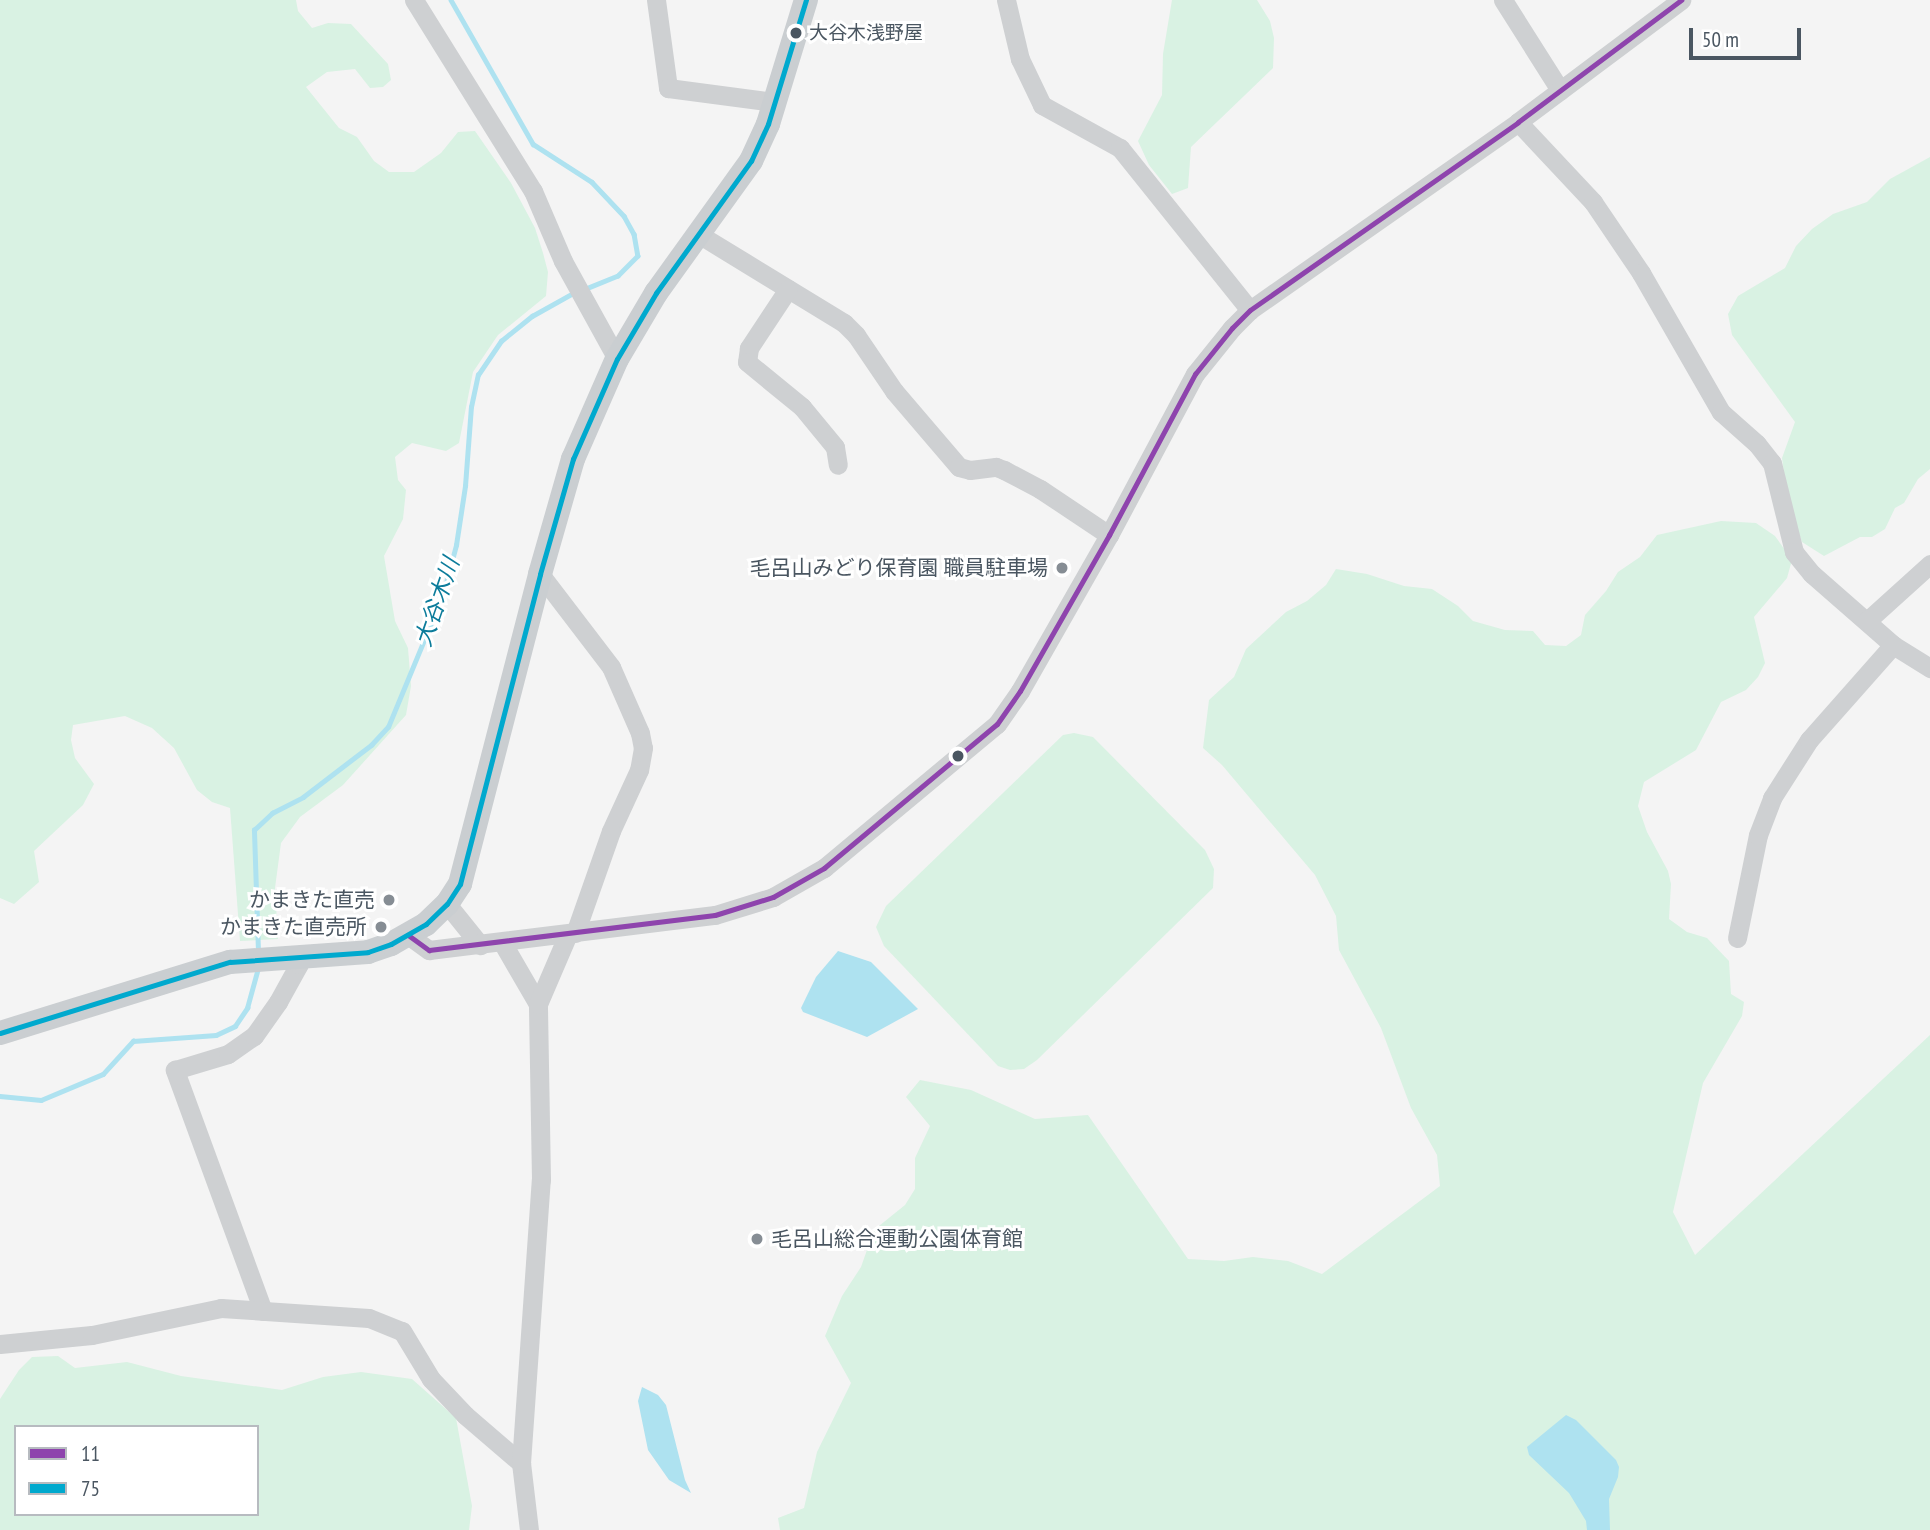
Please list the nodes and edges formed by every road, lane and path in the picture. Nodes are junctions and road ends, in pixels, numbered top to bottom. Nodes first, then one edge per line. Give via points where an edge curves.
1 (414, 0) edge
2 (656, 0) edge
3 (806, 0) edge
4 (1006, 0) edge
5 (1503, 0) edge
6 (1681, 0) edge
7 (1560, 90) junction
8 (774, 102) junction
9 (1518, 122) junction
10 (700, 235) junction
11 (788, 289) junction
12 (1251, 310) junction
13 (618, 359) junction
14 (838, 465) dead end
15 (1109, 535) junction
16 (1930, 564) edge
17 (540, 574) junction
18 (1867, 621) junction
19 (1893, 645) junction
20 (1930, 668) edge
21 (447, 904) junction
22 (572, 933) junction
23 (408, 935) junction
24 (1737, 939) dead end
25 (502, 942) junction
26 (481, 945) junction
27 (299, 957) junction
28 (538, 1004) junction
29 (0, 1032) edge
30 (263, 1311) junction
31 (0, 1344) edge
32 (521, 1462) junction
33 (529, 1530) edge

1 - 13 street via 533,191 575,282
2 - 8 street via 668,88
3 - 8 main road
4 - 12 street via 1020,59 1042,105 1120,148
5 - 7 street
6 - 7 street
7 - 9 street
8 - 10 main road via 751,162
9 - 12 street
9 - 18 street via 1593,202 1641,273 1716,404 1772,463 1794,552 1812,574
10 - 11 street
10 - 13 main road via 656,293
11 - 14 street via 748,348 747,362 802,407 835,447
11 - 15 street via 856,335 894,391 959,467 1004,470
12 - 15 street via 1195,374
13 - 17 main road via 573,458
15 - 22 street via 997,724 824,868 743,908
16 - 18 street
17 - 21 main road via 460,884
17 - 22 street via 611,667 643,748 639,770
18 - 19 street
19 - 20 street
19 - 24 street via 1809,740 1772,798 1758,835
21 - 23 main road
21 - 26 street
22 - 25 street
22 - 28 street
23 - 26 street via 429,950
23 - 27 main road via 368,952
25 - 26 street
25 - 28 street
27 - 29 main road via 259,958 181,975
27 - 30 street via 278,1002 254,1036 228,1054 175,1070
28 - 32 street via 541,1180
30 - 31 street via 221,1308 92,1335
30 - 32 street via 369,1318 402,1331 431,1379
32 - 33 street

